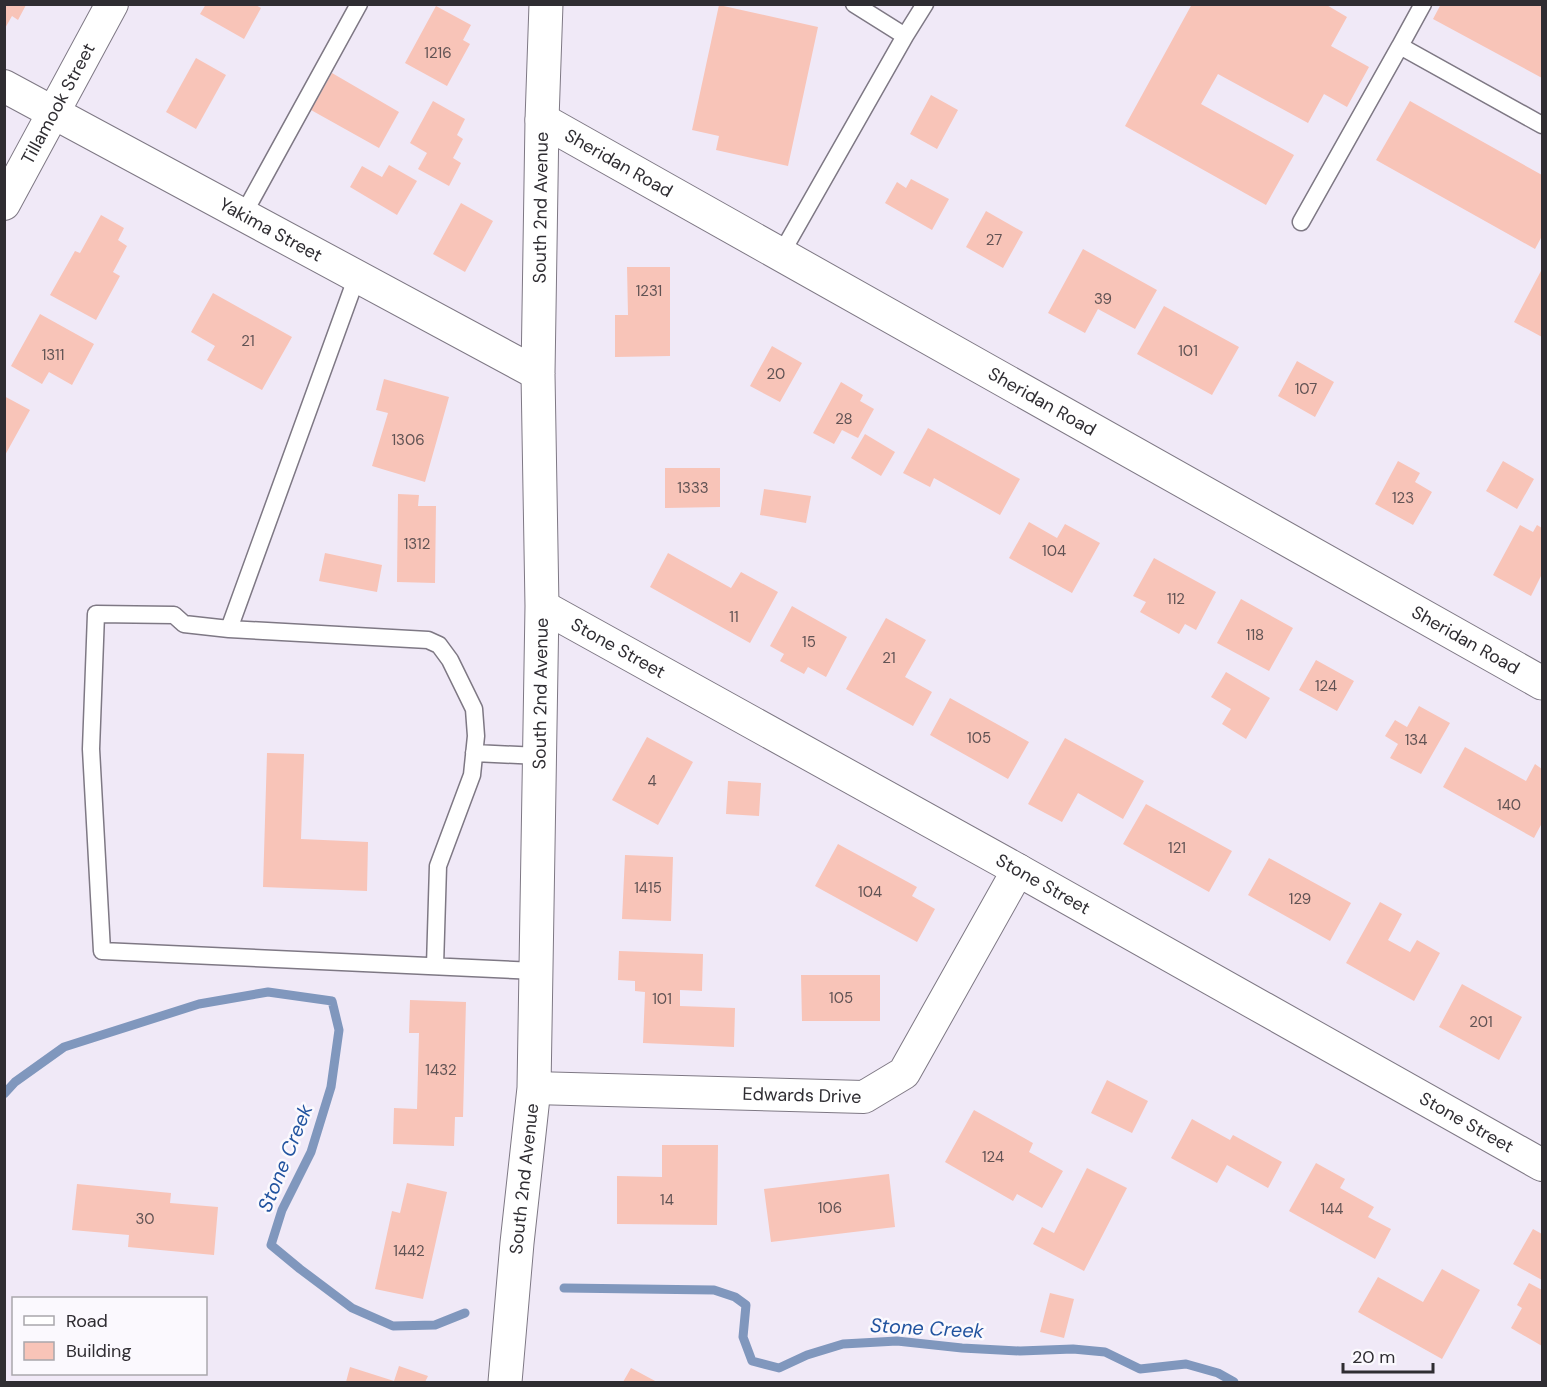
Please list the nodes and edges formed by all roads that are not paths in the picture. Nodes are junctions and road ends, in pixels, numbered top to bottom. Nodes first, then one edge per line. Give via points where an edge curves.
1 (112, 4) edge
2 (359, 4) edge
3 (546, 4) edge
4 (854, 4) edge
5 (925, 4) edge
6 (1423, 4) edge
7 (905, 36) junction
8 (1400, 46) junction
9 (4, 86) edge
10 (54, 113) junction
11 (542, 120) junction
12 (1542, 125) edge
13 (4, 204) edge
14 (243, 215) junction
15 (1301, 222) dead end
16 (781, 254) junction
17 (357, 276) junction
18 (538, 374) junction
19 (542, 606) junction
20 (229, 628) junction
21 (1542, 683) edge
22 (474, 753) junction
23 (539, 756) junction
24 (1018, 870) junction
25 (435, 966) junction
26 (536, 971) junction
27 (534, 1088) junction
28 (1542, 1166) edge
29 (505, 1383) edge

1 - 10 street, Tillamook Street
2 - 14 lane
3 - 11 main road, South 2nd Avenue
4 - 7 lane
5 - 7 lane
6 - 8 lane
7 - 16 lane
8 - 12 lane
8 - 15 lane
9 - 10 street, Yakima Street
10 - 13 street, Tillamook Street
10 - 14 street, Yakima Street
11 - 16 main road, Sheridan Road
11 - 18 main road, South 2nd Avenue
14 - 17 street, Yakima Street
16 - 21 main road, Sheridan Road
17 - 18 street, Yakima Street
17 - 20 lane
18 - 19 main road, South 2nd Avenue
19 - 23 main road, South 2nd Avenue
19 - 24 street, Stone Street
20 - 22 lane via 428,640 439,645 474,709
20 - 25 lane via 184,624 174,615 96,614 91,749 102,951
22 - 23 lane
22 - 25 lane via 472,775 438,866
23 - 26 main road, South 2nd Avenue
24 - 27 street, Edwards Drive via 904,1073 864,1097
24 - 28 street, Stone Street
25 - 26 lane
26 - 27 main road, South 2nd Avenue
27 - 29 main road, South 2nd Avenue

